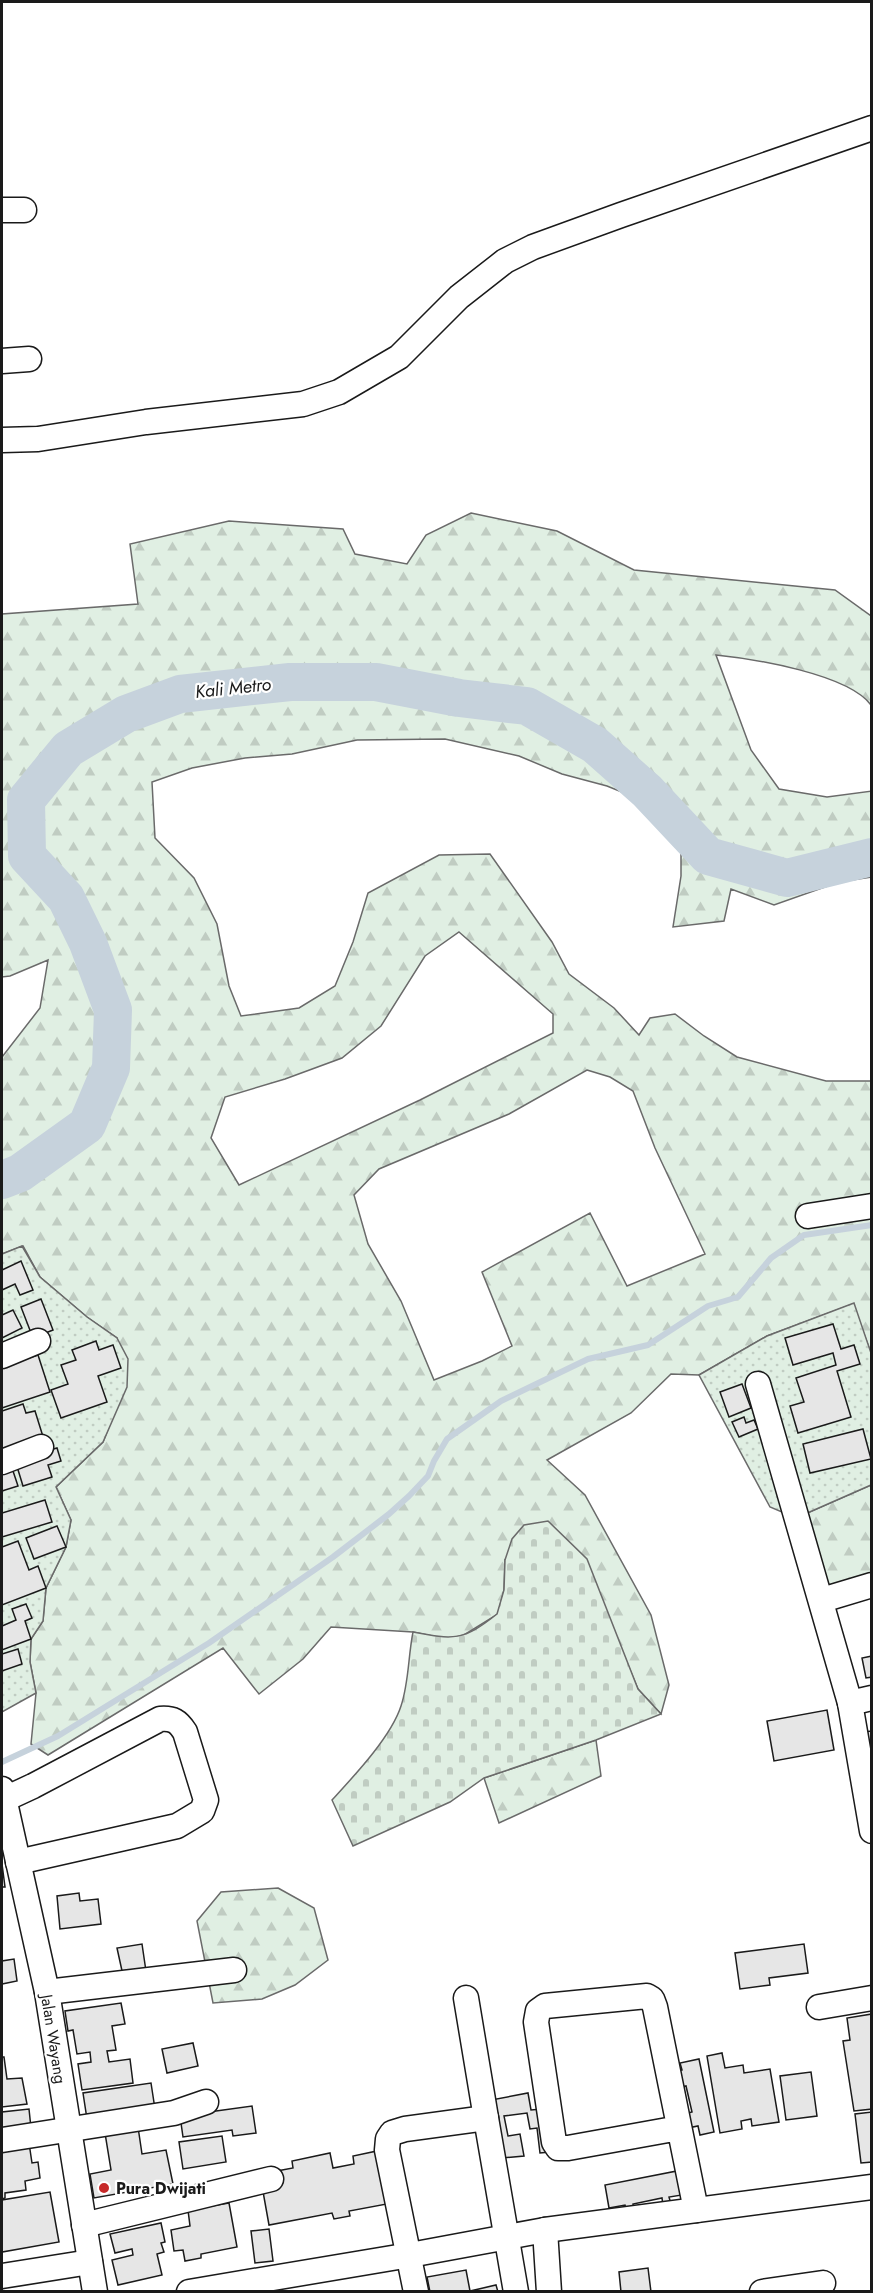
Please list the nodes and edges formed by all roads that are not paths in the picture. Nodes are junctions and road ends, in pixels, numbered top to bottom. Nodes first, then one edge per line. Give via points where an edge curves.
1 (872, 128) edge
2 (30, 359) dead end
3 (2, 361) edge
4 (2, 440) edge
5 (872, 1206) edge
6 (808, 1216) dead end
7 (38, 1341) dead end
8 (2, 1356) edge
9 (758, 1384) dead end
10 (41, 1447) dead end
11 (2, 1462) edge
12 (872, 1585) edge
13 (822, 1600) junction
14 (861, 1701) edge
15 (3, 1794) edge
16 (872, 1831) edge
17 (18, 1862) junction
18 (234, 1970) dead end
19 (47, 1992) junction
20 (466, 1998) dead end
21 (872, 1998) edge
22 (819, 2007) dead end
23 (206, 2102) dead end
24 (486, 2118) junction
25 (679, 2128) junction
26 (69, 2130) junction
27 (2, 2140) edge
28 (271, 2179) dead end
29 (872, 2187) edge
30 (696, 2210) junction
31 (84, 2225) junction
32 (545, 2229) junction
33 (507, 2236) junction
34 (410, 2255) junction
35 (90, 2262) junction
36 (2, 2276) edge
37 (823, 2283) dead end
38 (95, 2292) edge
39 (189, 2292) edge
40 (416, 2292) edge
41 (516, 2292) edge
42 (549, 2292) edge
43 (762, 2292) edge

1 - 4 street via 533,247 505,261 459,297 399,357 339,392 303,404 38,439
2 - 3 street
5 - 6 street
7 - 8 street
9 - 13 street
10 - 11 street
12 - 13 street
13 - 14 street
14 - 16 street
15 - 17 street, Jalan Wayang
15 - 17 street via 33,1786 160,1719 170,1719 179,1722 185,1732 206,1800 202,1811 177,1826
17 - 19 street, Jalan Wayang
18 - 19 street
19 - 26 street, Jalan Wayang
20 - 24 street
21 - 22 street
23 - 26 street via 174,2113
24 - 33 street
24 - 34 street via 405,2129 392,2133 388,2139 387,2150
25 - 25 street via 652,1999 647,1996 545,2006 538,2012 536,2022 558,2148
25 - 30 street
26 - 27 street
26 - 31 street, Jalan Wayang
28 - 31 street
29 - 30 street
30 - 32 street
31 - 35 street, Jalan Wayang
32 - 33 street
32 - 42 street
33 - 34 street
33 - 41 street
34 - 39 street
34 - 40 street
35 - 36 street
35 - 38 street, Jalan Wayang
37 - 43 street

